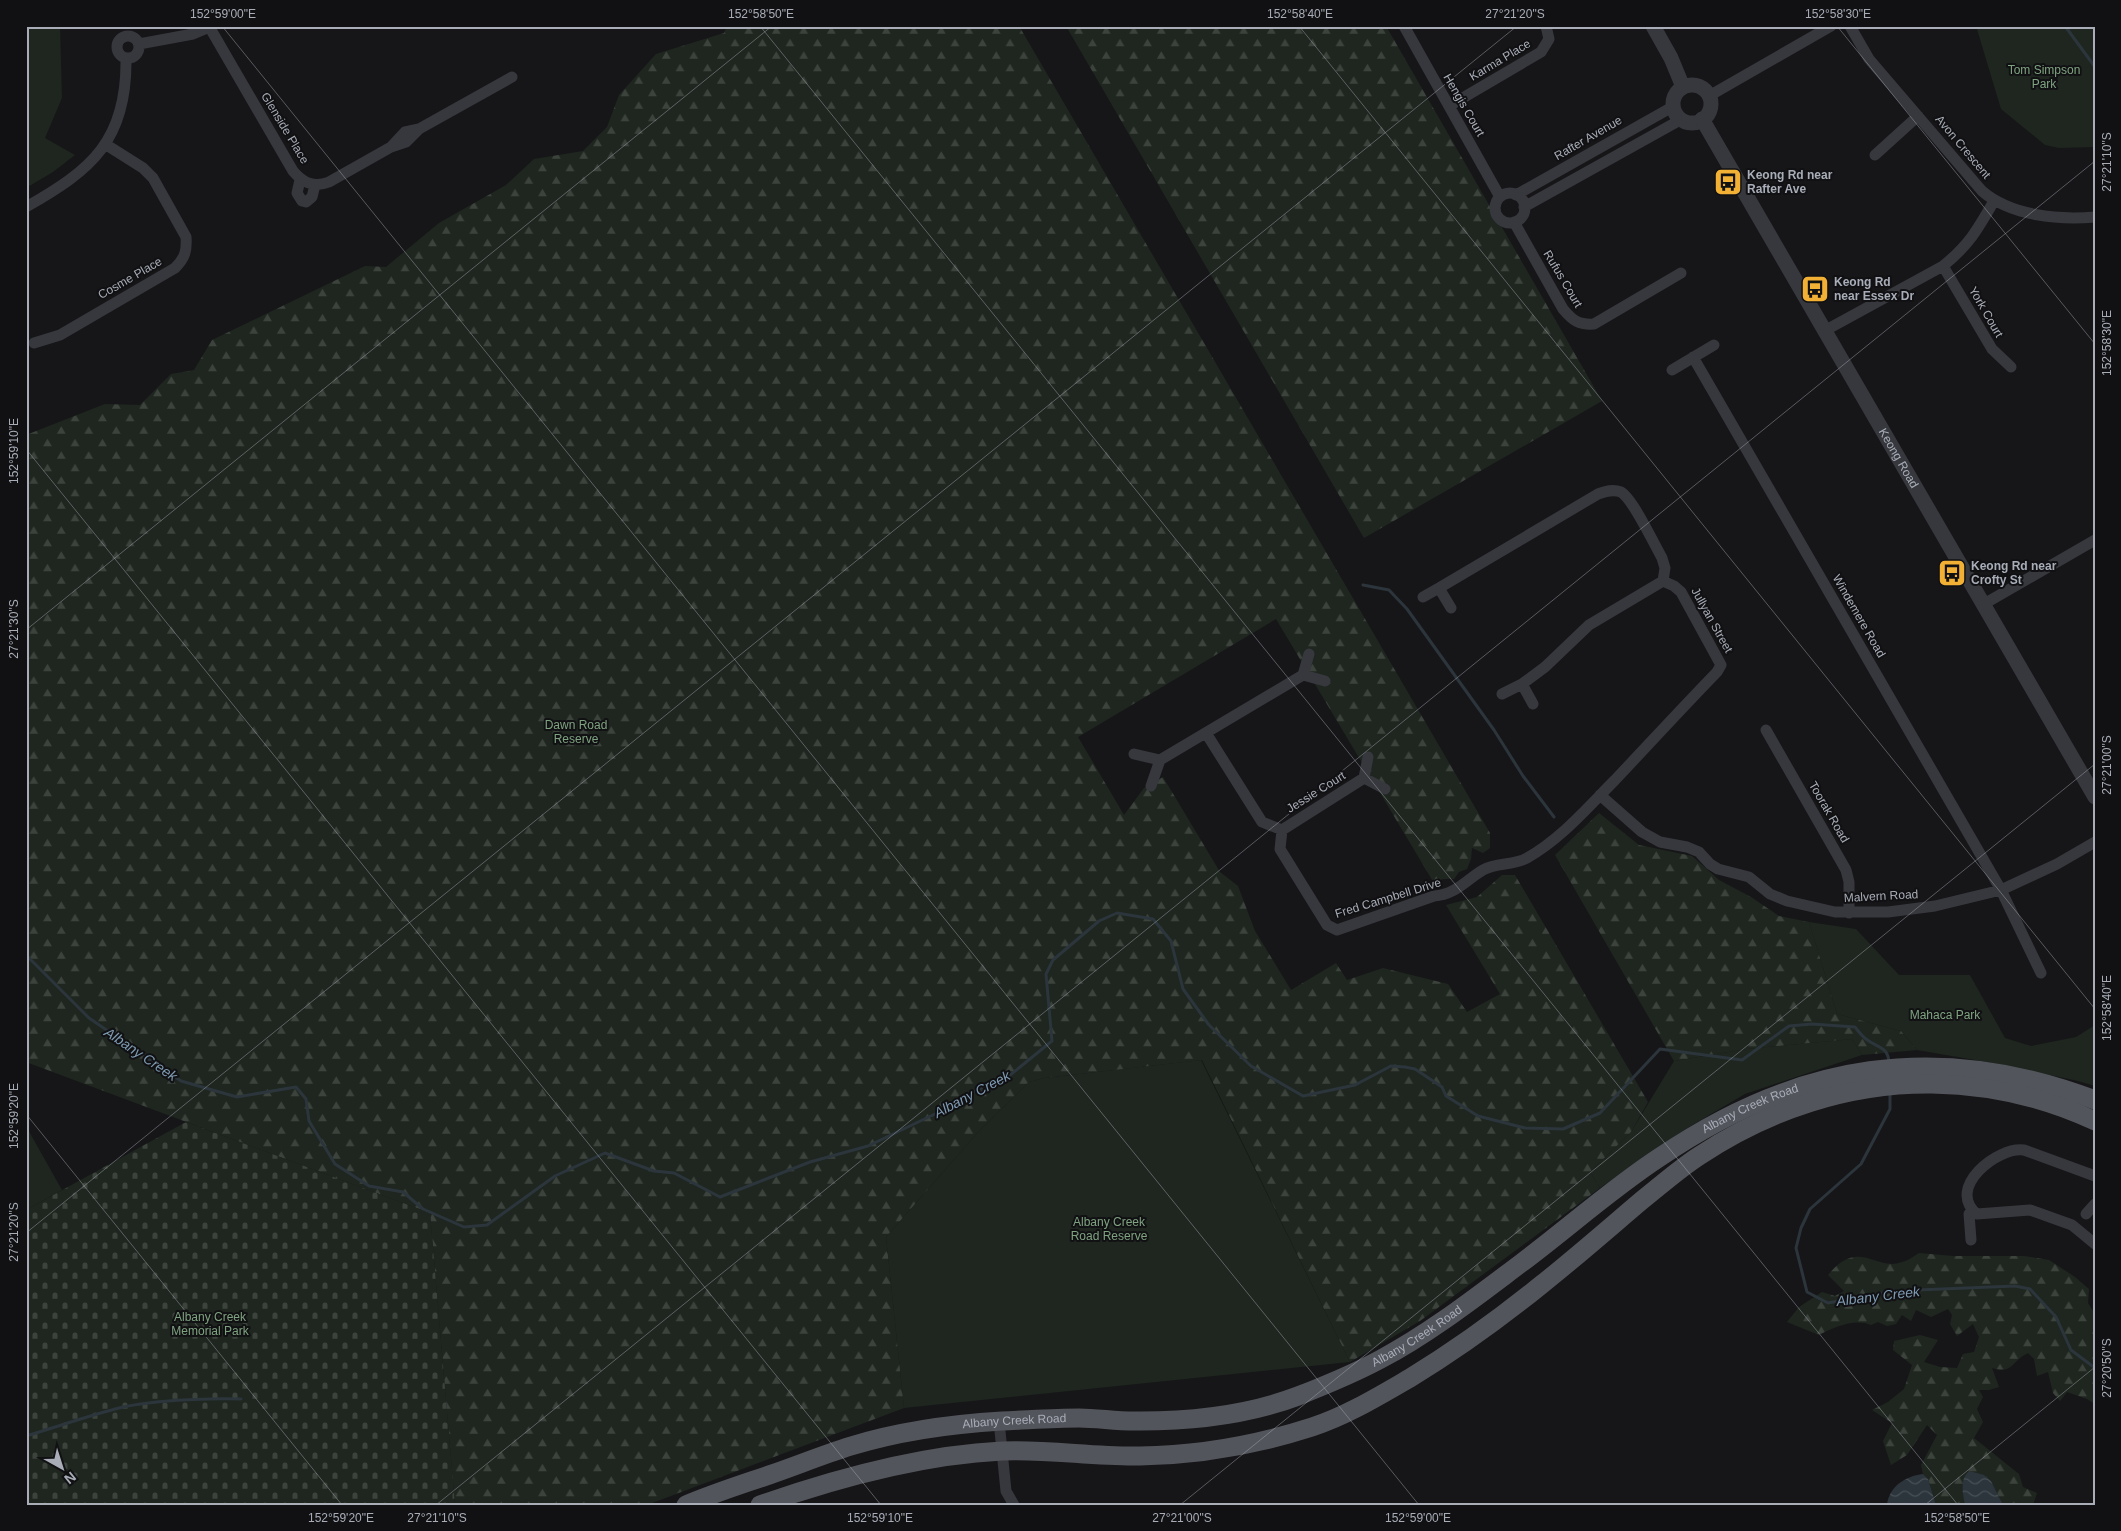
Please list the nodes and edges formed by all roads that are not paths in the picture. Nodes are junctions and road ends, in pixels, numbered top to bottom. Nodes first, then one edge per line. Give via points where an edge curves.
1 (1404, 26) edge
2 (1546, 26) edge
3 (1653, 26) edge
4 (1831, 26) edge
5 (1850, 26) edge
6 (211, 27) edge
7 (126, 31) edge
8 (139, 44) junction
9 (126, 59) junction
10 (512, 77) dead end
11 (1683, 87) junction
12 (1709, 96) junction
13 (1449, 106) junction
14 (1678, 113) junction
15 (1918, 116) junction
16 (1702, 119) junction
17 (105, 144) junction
18 (1875, 156) dead end
19 (300, 180) junction
20 (315, 185) junction
21 (1516, 195) junction
22 (1500, 197) junction
23 (1994, 201) junction
24 (1524, 207) junction
25 (26, 208) edge
26 (2095, 217) edge
27 (1514, 222) junction
28 (1944, 266) junction
29 (1681, 273) dead end
30 (1826, 330) junction
31 (34, 343) dead end
32 (1714, 346) dead end
33 (1693, 357) junction
34 (2012, 367) dead end
35 (1672, 370) dead end
36 (2095, 540) edge
37 (1663, 580) junction
38 (1439, 588) junction
39 (1422, 597) dead end
40 (1984, 604) junction
41 (1451, 608) dead end
42 (1309, 654) dead end
43 (1303, 675) junction
44 (1325, 682) dead end
45 (1522, 684) junction
46 (1502, 694) dead end
47 (1533, 704) dead end
48 (1766, 730) dead end
49 (1206, 733) junction
50 (1134, 754) dead end
51 (1368, 758) dead end
52 (1160, 760) junction
53 (1364, 778) junction
54 (1152, 786) dead end
55 (1385, 788) dead end
56 (1600, 795) junction
57 (2095, 797) edge
58 (1282, 830) junction
59 (2095, 842) edge
60 (2001, 890) junction
61 (1849, 913) junction
62 (2041, 973) dead end
63 (1878, 1078) junction
64 (2068, 1100) junction
65 (2095, 1100) edge
66 (2095, 1121) edge
67 (2095, 1176) edge
68 (2095, 1204) edge
69 (1972, 1210) junction
70 (2086, 1214) dead end
71 (1971, 1240) dead end
72 (2095, 1244) edge
73 (999, 1421) junction
74 (1002, 1451) junction
75 (686, 1505) edge
76 (760, 1505) edge
77 (1014, 1505) edge

1 - 13 street, Hengis Court
2 - 13 street, Karma Place via 1549,39 1542,52
3 - 11 street
4 - 12 street
5 - 15 street, Avon Crescent via 1870,59
6 - 8 street via 193,34
6 - 19 street, Glenside Place
7 - 8 street
7 - 9 street via 116,50
8 - 9 street via 138,52
9 - 17 street via 124,101
10 - 20 street via 419,129 406,132 391,146 329,182
11 - 12 street via 1701,87
11 - 14 street via 1676,95
12 - 16 street via 1709,111
13 - 22 street, Hengis Court
14 - 16 street via 1692,122
14 - 21 street, Rafter Avenue
14 - 24 street
15 - 18 street
15 - 23 street, Avon Crescent via 1982,192
16 - 30 street, Keong Road
17 - 25 street via 92,163 80,173
17 - 31 street, Cosme Place via 153,178 186,237 184,259 175,268 60,334
19 - 20 street, Glenside Place
19 - 20 street via 296,193 302,201 312,197
21 - 22 street, Rafter Avenue
21 - 24 street
22 - 27 street via 1495,204 1496,214 1505,222
23 - 26 street, Avon Crescent via 2007,208 2066,219
23 - 28 street via 1972,240
24 - 27 street via 1522,216
27 - 29 street, Rufus Court via 1563,309 1583,325 1602,320
28 - 30 street
28 - 34 street, York Court via 1992,349
30 - 40 street, Keong Road
32 - 33 street
33 - 35 street
33 - 60 street, Windemere Road
36 - 40 street
37 - 38 street via 1665,568 1662,558 1628,498 1616,490 1606,490
37 - 45 street via 1589,625
37 - 56 street, Jullyan Street via 1681,592 1721,665 1718,672
38 - 39 street
38 - 41 street
40 - 57 street, Keong Road
42 - 43 street
43 - 44 street
43 - 49 street
45 - 46 street
45 - 47 street
48 - 61 street, Toorak Road via 1846,870
49 - 52 street
49 - 58 street via 1262,822
50 - 52 street
51 - 53 street, Jessie Court
52 - 54 street
53 - 55 street, Jessie Court
53 - 58 street, Jessie Court
56 - 58 street, Fred Campbell Drive via 1567,827 1526,859 1495,864 1456,890 1337,930 1327,925 1280,849
56 - 61 street, Malvern Road via 1642,832 1660,842 1699,852 1718,869 1749,877 1770,894 1787,901
59 - 60 street, Malvern Road
60 - 61 street, Malvern Road via 1934,906
60 - 62 street, Windemere Road
63 - 64 main road, Albany Creek Road via 1978,1069 2018,1076
63 - 73 main road, Albany Creek Road via 1826,1079 1788,1090 1696,1134 1630,1178 1520,1264 1428,1330 1382,1358 1294,1398 1217,1416 1178,1420 1081,1418
63 - 74 main road, Albany Creek Road via 1845,1093 1774,1116 1733,1135 1685,1166 1538,1288 1453,1352 1378,1397 1316,1426 1234,1448 1192,1453 1138,1456
64 - 65 main road, Albany Creek Road
64 - 66 main road, Albany Creek Road
67 - 69 street via 2016,1148 1983,1167 1971,1180 1966,1191
68 - 70 street
69 - 71 street via 1969,1214
69 - 72 street via 1977,1214 2030,1210 2072,1225
73 - 74 street
73 - 75 main road, Albany Creek Road via 907,1433 853,1446
74 - 76 main road, Albany Creek Road via 941,1457 898,1466
74 - 77 street via 1006,1491

